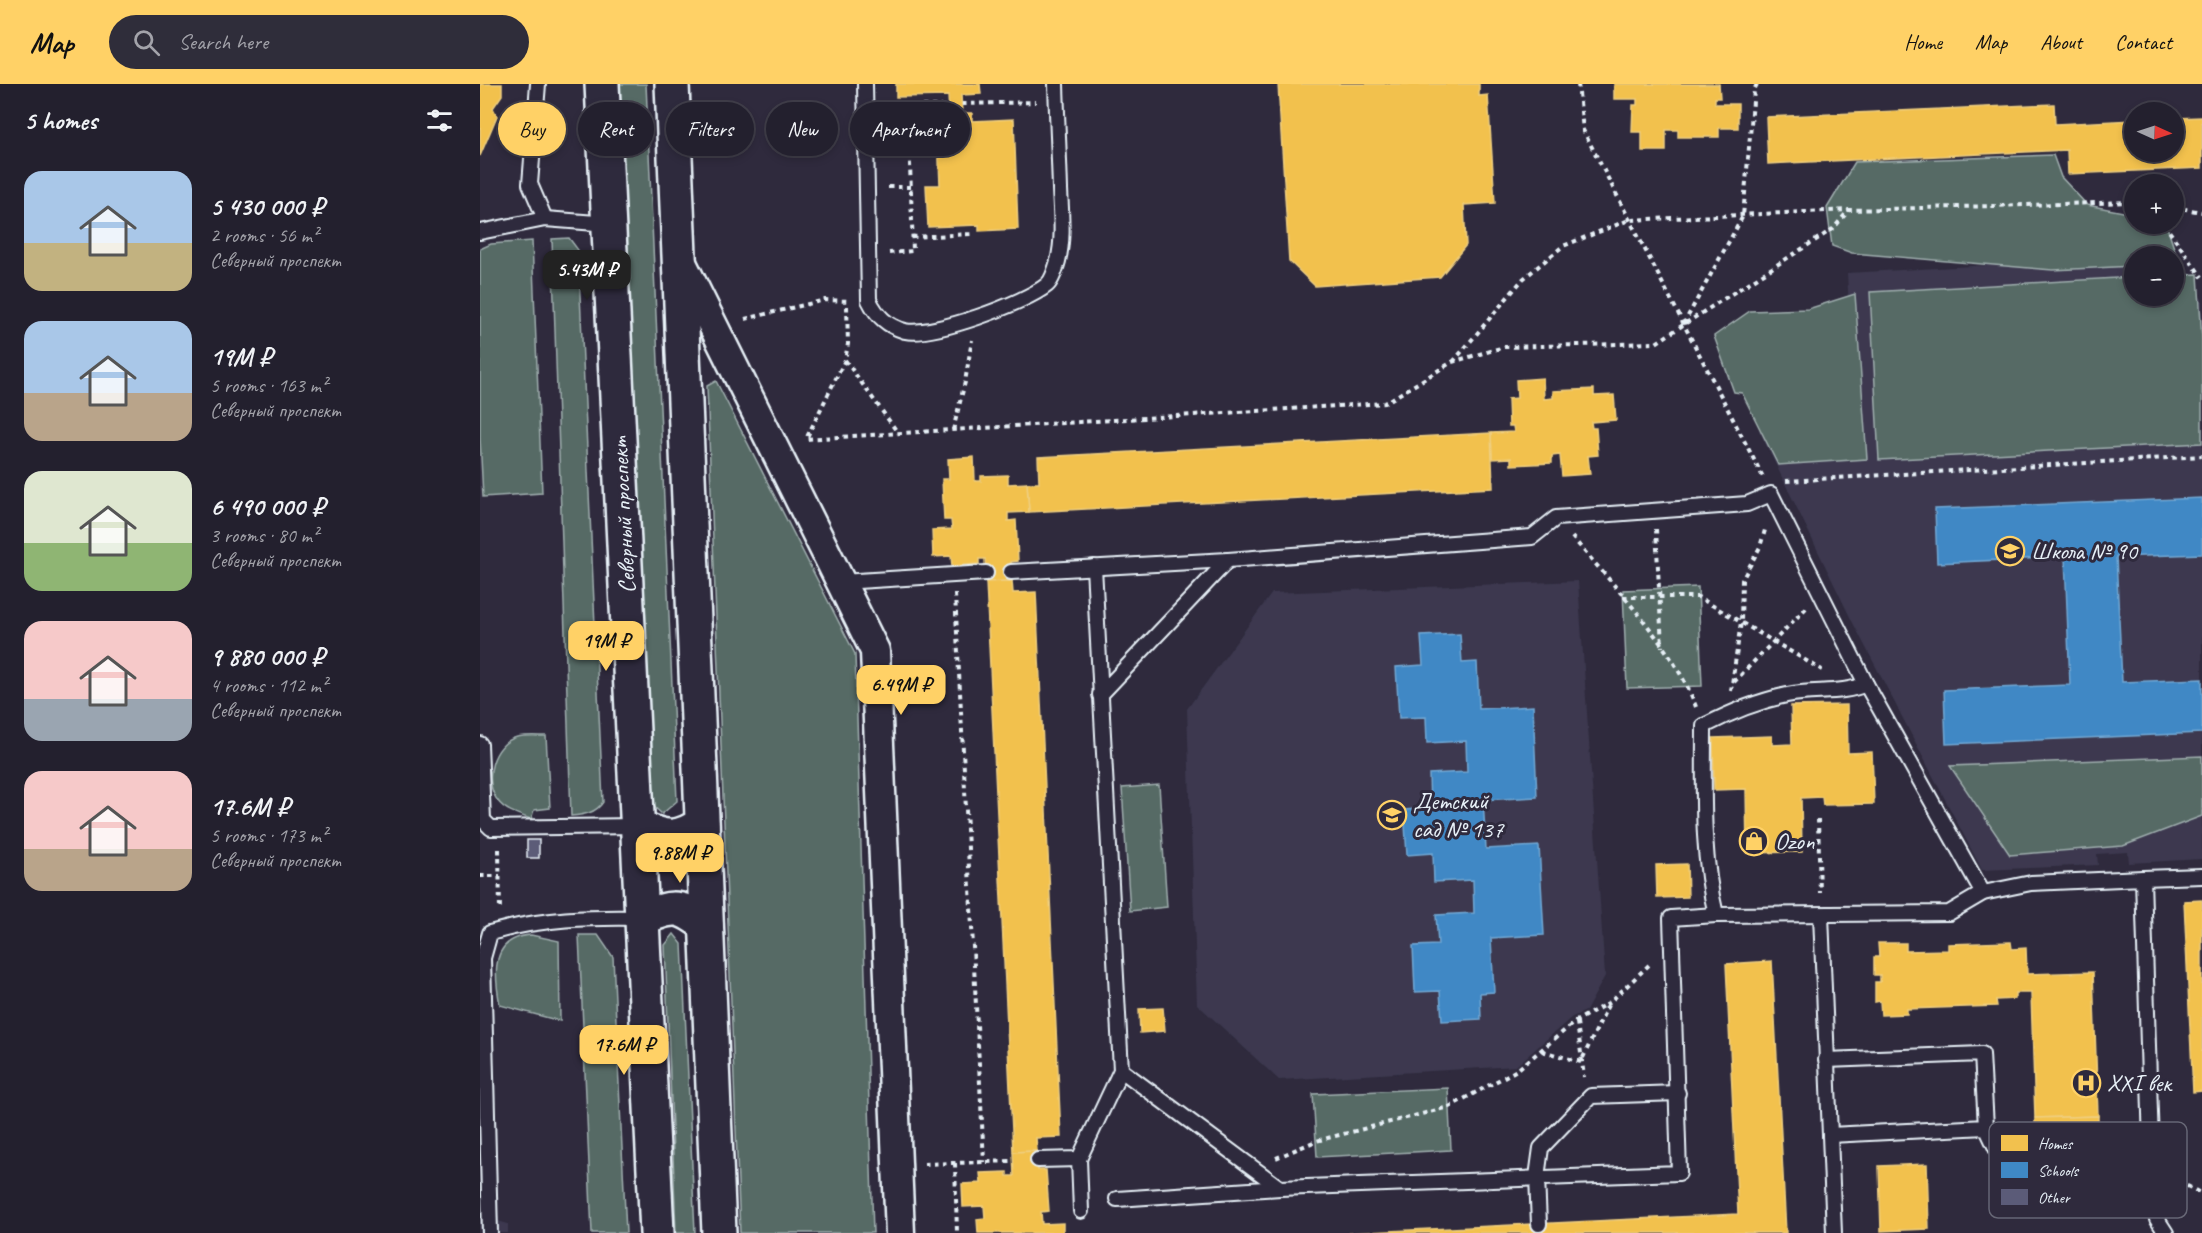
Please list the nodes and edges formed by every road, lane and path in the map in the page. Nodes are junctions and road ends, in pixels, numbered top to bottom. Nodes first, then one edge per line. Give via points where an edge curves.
1 (538, 84) edge
2 (602, 84) edge
3 (672, 84) edge
4 (865, 84) edge
5 (1056, 84) edge
6 (1578, 84) edge
7 (1757, 84) edge
8 (1056, 101) junction
9 (970, 104) edge
10 (910, 156) edge
11 (879, 187) dead end
12 (911, 187) junction
13 (2124, 202) edge
14 (2184, 209) edge
15 (1849, 210) junction
16 (2202, 212) edge
17 (1743, 216) junction
18 (545, 219) junction
19 (1629, 219) junction
20 (609, 224) junction
21 (480, 232) edge
22 (973, 234) dead end
23 (2171, 234) edge
24 (912, 237) junction
25 (879, 254) dead end
26 (679, 257) junction
27 (2202, 277) edge
28 (847, 290) dead end
29 (847, 301) junction
30 (745, 319) dead end
31 (972, 319) junction
32 (1683, 325) junction
33 (845, 360) junction
34 (1452, 362) junction
35 (953, 430) junction
36 (898, 433) junction
37 (2202, 456) edge
38 (1770, 491) junction
39 (1656, 511) junction
40 (1556, 518) junction
41 (1228, 560) junction
42 (1094, 567) junction
43 (1011, 572) dead end
44 (986, 573) dead end
45 (954, 575) junction
46 (841, 582) junction
47 (1821, 593) junction
48 (1623, 597) junction
49 (1659, 597) junction
50 (1741, 622) junction
51 (1774, 641) junction
52 (1662, 647) junction
53 (1733, 683) junction
54 (1860, 687) junction
55 (1100, 694) junction
56 (1725, 715) junction
57 (1704, 726) junction
58 (480, 744) edge
59 (1818, 819) dead end
60 (702, 824) junction
61 (638, 826) junction
62 (498, 827) junction
63 (480, 876) edge
64 (500, 876) junction
65 (2202, 876) edge
66 (2144, 878) junction
67 (1983, 893) junction
68 (1716, 915) junction
69 (1821, 915) junction
70 (643, 918) junction
71 (706, 925) junction
72 (501, 930) junction
73 (1672, 943) junction
74 (1610, 1002) junction
75 (1576, 1021) junction
76 (1541, 1050) junction
77 (1826, 1060) junction
78 (1581, 1062) junction
79 (1120, 1070) junction
80 (1678, 1093) junction
81 (1591, 1096) junction
82 (2150, 1122) edge
83 (1986, 1127) junction
84 (1989, 1133) edge
85 (1830, 1135) junction
86 (1079, 1159) junction
87 (1038, 1160) dead end
88 (1013, 1161) dead end
89 (984, 1162) junction
90 (955, 1163) junction
91 (920, 1164) dead end
92 (1253, 1168) junction
93 (1537, 1177) junction
94 (2187, 1186) edge
95 (1280, 1188) junction
96 (2202, 1194) edge
97 (1117, 1199) dead end
98 (1081, 1211) dead end
99 (2157, 1218) edge
100 (488, 1219) edge
101 (1539, 1224) dead end
102 (657, 1233) edge
103 (719, 1233) edge
104 (900, 1233) edge
105 (957, 1233) edge
106 (1834, 1233) edge
107 (2166, 1233) edge

1 - 18 lane via 530,184
2 - 20 main road, Северный проспект
3 - 26 main road
4 - 31 lane via 869,300 885,323 907,331 935,329
5 - 8 lane
6 - 19 path via 1583,130
7 - 17 path
8 - 9 path
8 - 31 lane via 1062,232 1058,261 1049,284 1030,296
10 - 12 path
11 - 12 path
12 - 24 path
13 - 15 path
14 - 16 path
15 - 17 path
15 - 32 path via 1833,229
17 - 19 path
17 - 32 path
18 - 20 lane
18 - 21 lane
19 - 32 path
19 - 34 path via 1563,246 1523,279
20 - 61 main road, Северный проспект
22 - 24 path
23 - 27 path
24 - 25 path via 913,251
26 - 46 street
26 - 60 main road
28 - 29 path
29 - 30 path via 825,300
29 - 33 path
31 - 35 path via 965,382
32 - 34 path via 1656,343 1504,347
32 - 38 path
33 - 36 path
33 - 36 path via 806,439
34 - 35 path via 1385,403
35 - 36 path
37 - 38 path via 1784,481
38 - 39 lane via 1747,504
38 - 47 lane
38 - 50 path via 1760,547 1742,580
39 - 40 lane
39 - 49 path
40 - 41 lane via 1532,537
40 - 48 path
41 - 42 lane
41 - 55 lane
42 - 43 lane
42 - 55 lane
44 - 45 lane
45 - 46 lane
45 - 89 path
46 - 104 street via 875,651
47 - 51 path
47 - 54 lane
48 - 49 path
48 - 52 path
49 - 50 path via 1698,597
49 - 52 path
50 - 51 path
50 - 53 path
51 - 53 path
51 - 54 path
52 - 57 path via 1688,686
53 - 56 path
54 - 56 lane via 1787,695
54 - 67 lane
55 - 79 lane
56 - 57 lane
57 - 68 lane via 1707,880
58 - 62 lane via 483,820 491,828
59 - 69 path
60 - 61 main road via 686,835 659,836
60 - 71 main road
61 - 62 lane
61 - 70 main road, Северный проспект
62 - 64 path
63 - 64 path
64 - 72 path
65 - 66 lane
66 - 67 lane via 2031,883
66 - 82 lane
67 - 69 lane via 1949,913
68 - 69 lane
68 - 73 lane via 1671,918
69 - 77 lane
70 - 71 main road via 661,910 686,909
70 - 72 lane via 570,917
70 - 102 main road, Северный проспект
71 - 103 main road
72 - 100 lane via 490,933 483,958
73 - 74 path
73 - 80 lane
74 - 75 path
74 - 78 path
75 - 76 path
75 - 78 path
76 - 78 path
76 - 92 path via 1517,1070 1449,1107 1316,1141
77 - 83 lane via 1982,1054
77 - 85 lane
78 - 81 path
79 - 86 lane
79 - 92 lane
80 - 81 lane
80 - 93 lane via 1679,1173
81 - 93 lane via 1541,1148
83 - 84 lane
83 - 85 lane
85 - 106 lane
86 - 87 lane
86 - 98 lane
88 - 89 path
89 - 90 path
90 - 91 path
90 - 105 path
92 - 95 lane
93 - 95 lane
93 - 101 lane
94 - 96 path
95 - 97 lane
99 - 107 lane

